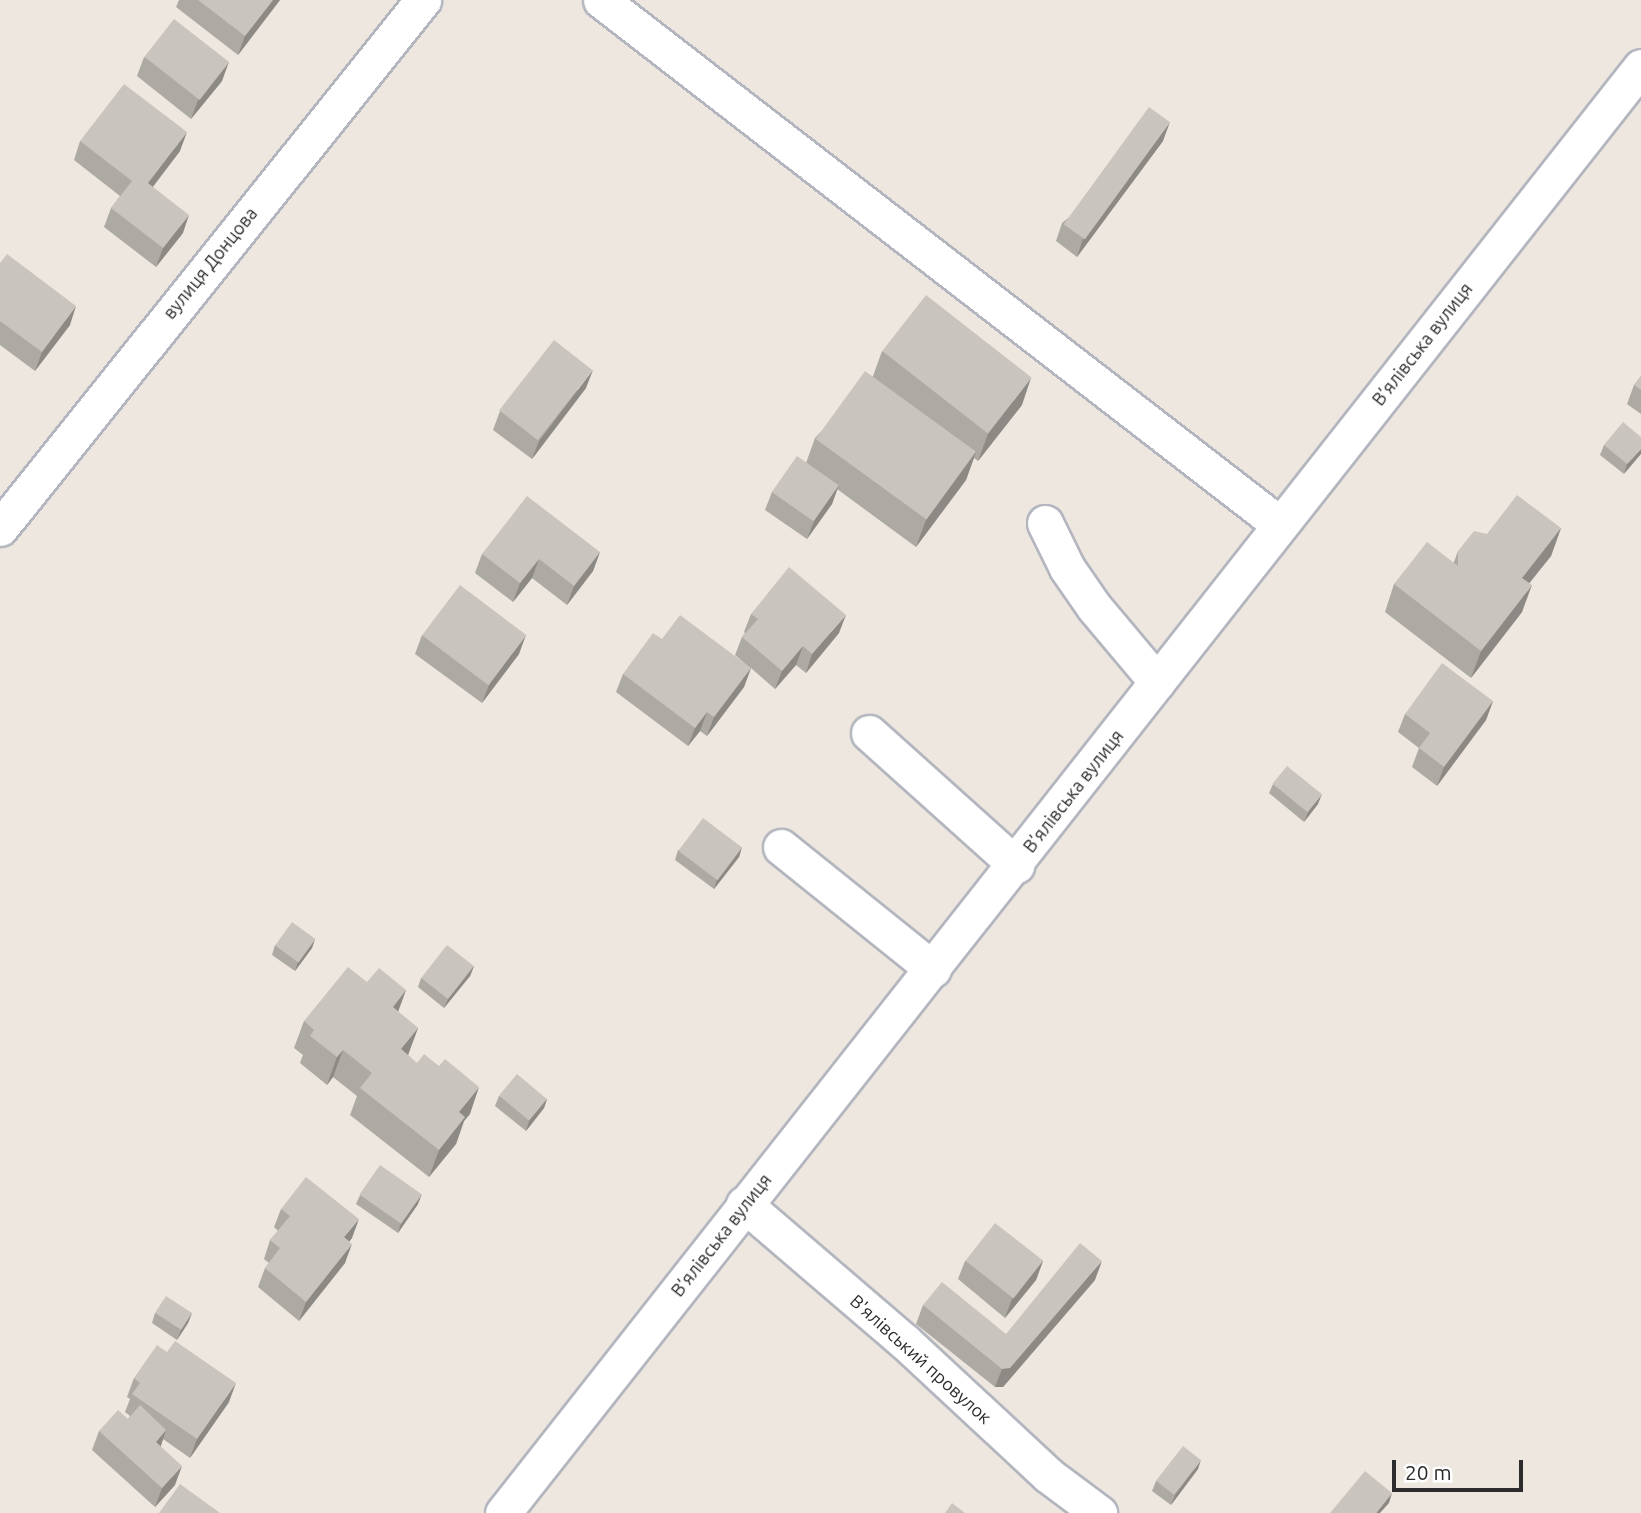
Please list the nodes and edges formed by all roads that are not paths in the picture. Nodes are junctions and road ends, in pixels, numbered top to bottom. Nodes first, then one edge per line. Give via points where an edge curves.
1 (423, 0) edge
2 (601, 0) edge
3 (1641, 67) edge
4 (1045, 523) dead end
5 (1279, 524) junction
6 (0, 528) edge
7 (1157, 682) junction
8 (869, 733) dead end
9 (781, 847) dead end
10 (1016, 864) junction
11 (933, 969) junction
12 (744, 1204) junction
13 (503, 1513) edge
14 (1099, 1513) edge

1 - 6 street, вулиця Донцова
2 - 5 street
3 - 5 street, В’ялівська вулиця
4 - 7 street via 1067,568 1094,607
5 - 7 street, В’ялівська вулиця
7 - 10 street, В’ялівська вулиця
8 - 10 street
9 - 11 street
10 - 11 street, В’ялівська вулиця
11 - 12 street, В’ялівська вулиця
12 - 13 street, В’ялівська вулиця
12 - 14 street, В'ялівський провулок via 904,1341 1048,1475

